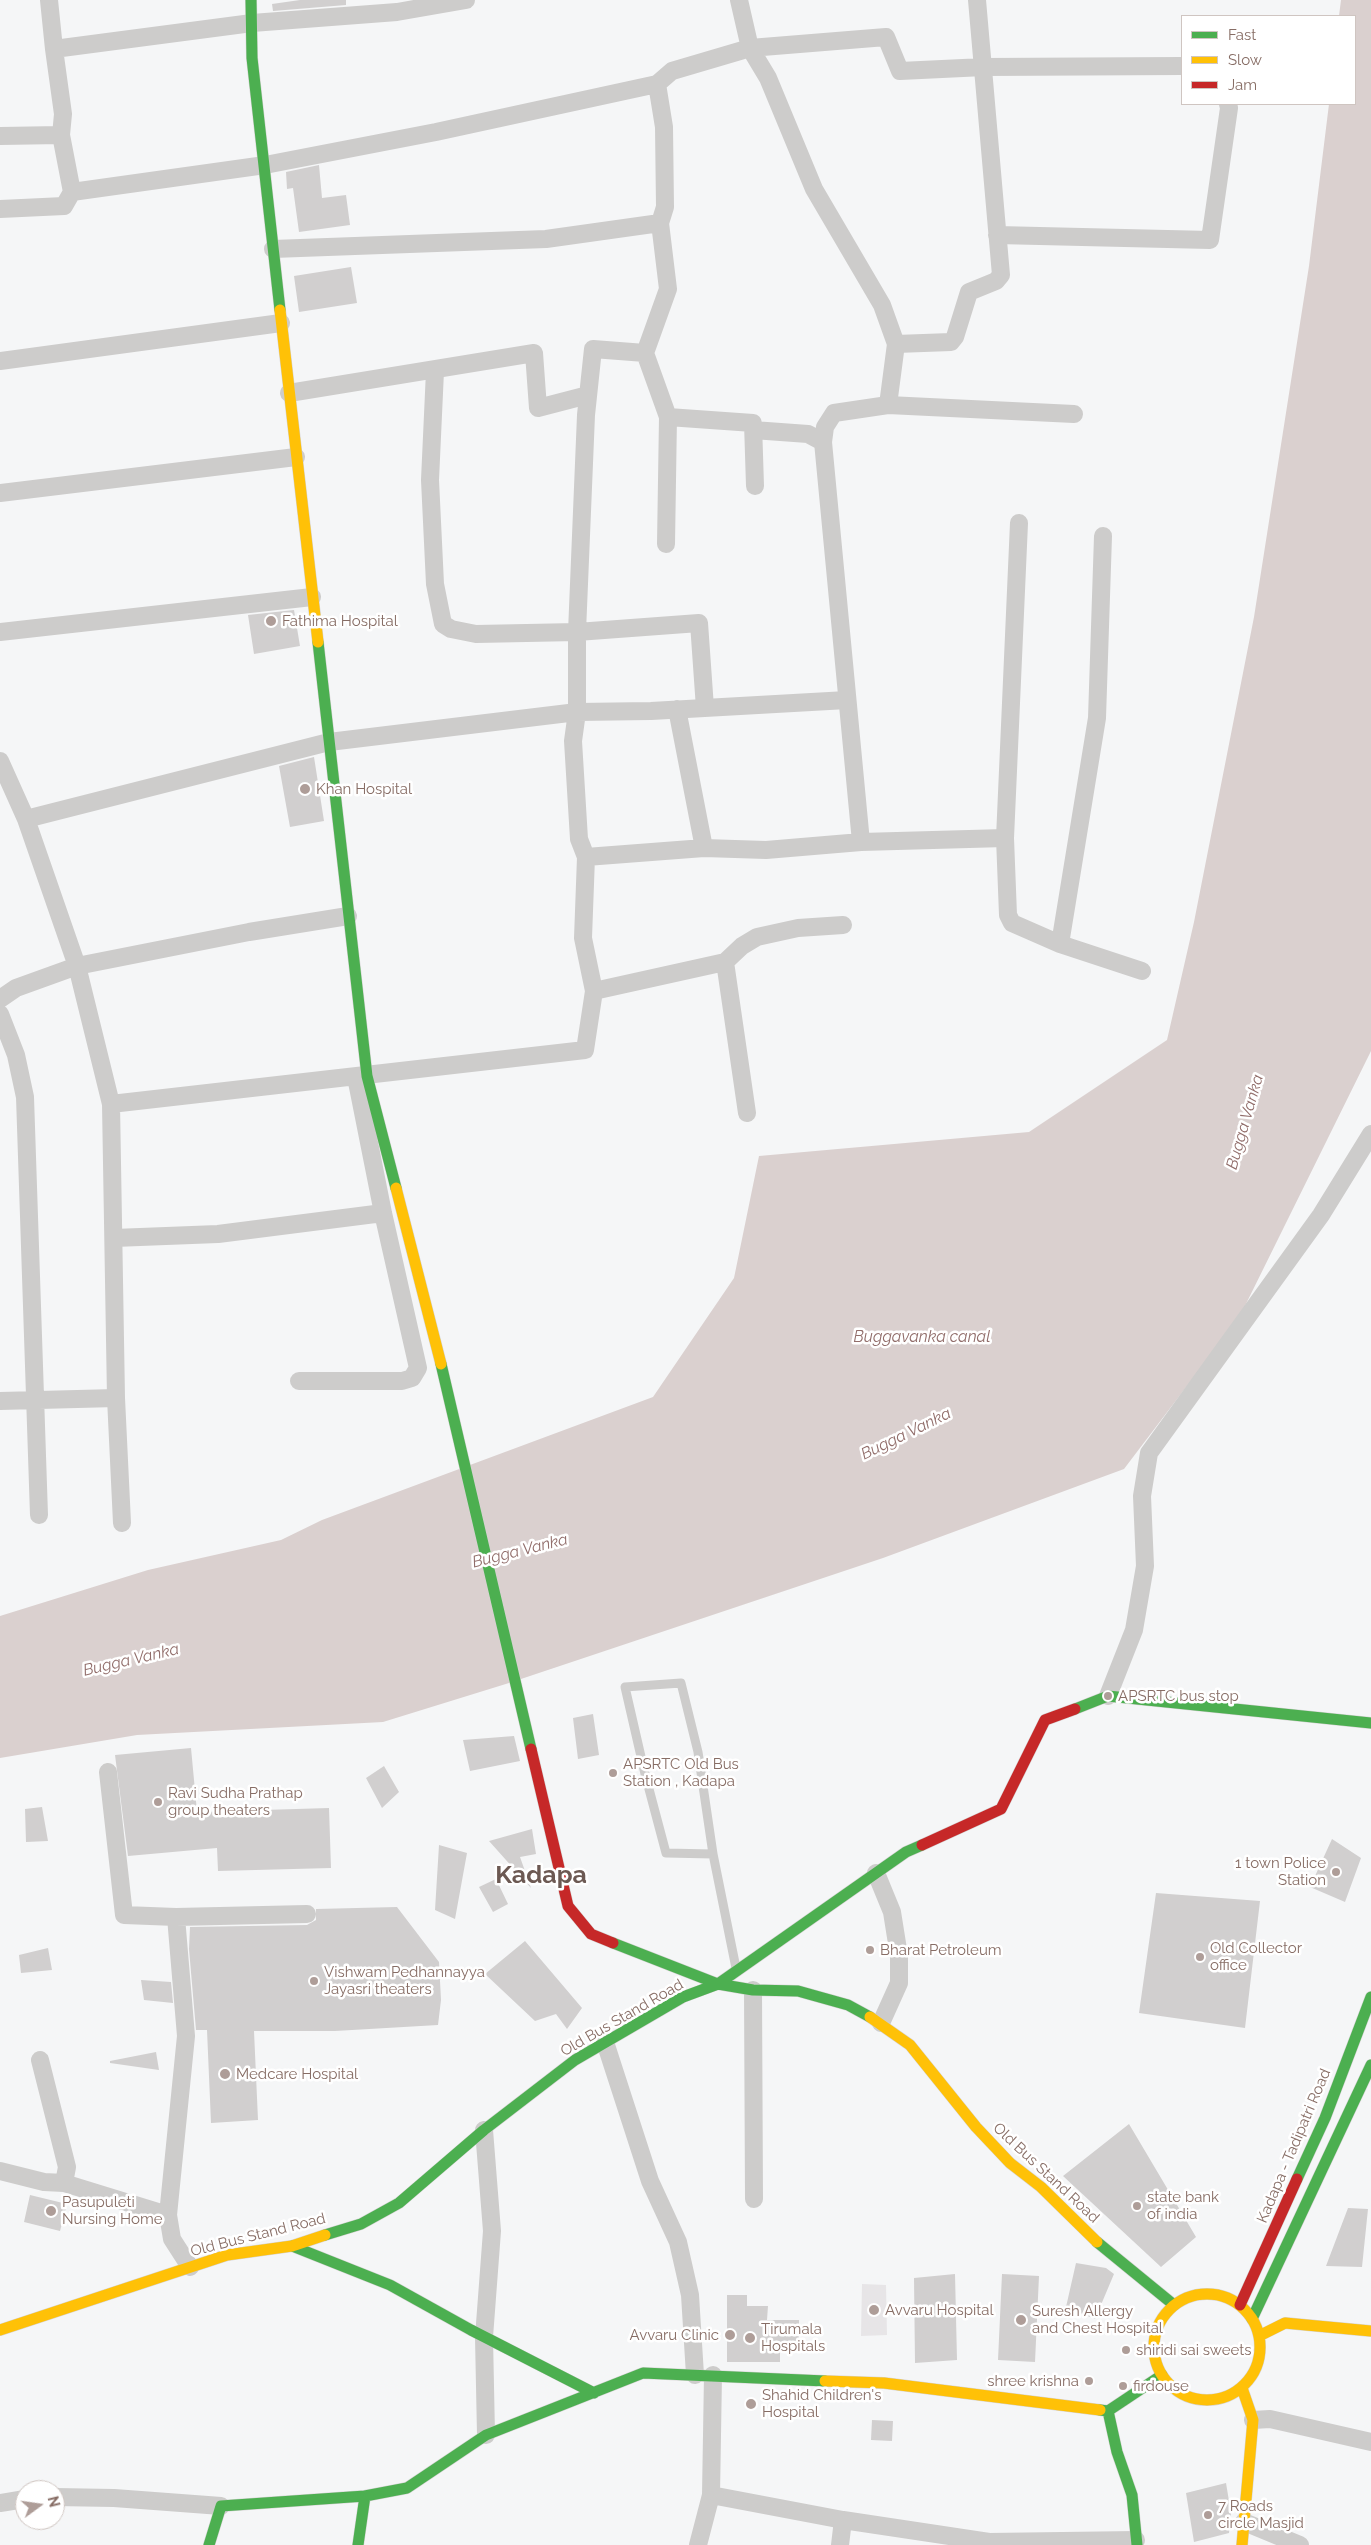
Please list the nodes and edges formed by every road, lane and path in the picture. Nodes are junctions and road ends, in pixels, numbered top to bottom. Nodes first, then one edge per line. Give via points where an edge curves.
1 (50, 0) edge
2 (251, 0) edge
3 (466, 0) edge
4 (739, 0) edge
5 (977, 0) edge
6 (252, 23) junction
7 (750, 48) junction
8 (54, 49) junction
9 (1181, 66) edge
10 (984, 67) junction
11 (657, 84) junction
12 (1228, 105) edge
13 (61, 135) junction
14 (0, 136) edge
15 (264, 164) junction
16 (72, 192) junction
17 (0, 209) edge
18 (660, 223) junction
19 (997, 235) junction
20 (273, 249) junction
21 (281, 323) junction
22 (896, 344) junction
23 (645, 354) junction
24 (0, 361) edge
25 (435, 370) junction
26 (289, 393) junction
27 (588, 395) junction
28 (888, 405) junction
29 (1074, 414) dead end
30 (668, 417) junction
31 (753, 430) junction
32 (823, 442) junction
33 (296, 457) junction
34 (755, 486) dead end
35 (0, 493) edge
36 (1019, 523) dead end
37 (1103, 536) dead end
38 (666, 544) dead end
39 (312, 597) junction
40 (0, 632) edge
41 (577, 632) junction
42 (847, 700) junction
43 (705, 708) junction
44 (677, 710) junction
45 (577, 712) junction
46 (328, 742) junction
47 (0, 761) edge
48 (26, 819) junction
49 (1005, 838) junction
50 (861, 842) junction
51 (704, 848) junction
52 (586, 857) junction
53 (348, 916) junction
54 (843, 925) dead end
55 (1060, 944) junction
56 (725, 962) junction
57 (77, 966) junction
58 (1142, 971) dead end
59 (594, 991) junction
60 (0, 999) edge
61 (0, 1014) edge
62 (361, 1076) junction
63 (112, 1104) junction
64 (747, 1112) dead end
65 (1371, 1134) edge
66 (383, 1213) junction
67 (114, 1238) junction
68 (299, 1381) dead end
69 (116, 1398) junction
70 (35, 1400) junction
71 (0, 1401) edge
72 (39, 1515) dead end
73 (122, 1523) dead end
74 (1108, 1696) junction
75 (1326, 1718) joint
76 (1371, 1723) edge
77 (108, 1772) dead end
78 (713, 1854) junction
79 (876, 1873) junction
80 (307, 1914) dead end
81 (176, 1917) junction
82 (736, 1971) junction
83 (718, 1984) junction
84 (754, 1990) junction
85 (1371, 1997) edge
86 (881, 2023) junction
87 (606, 2042) junction
88 (40, 2060) dead end
89 (1371, 2064) edge
90 (484, 2130) junction
91 (0, 2171) edge
92 (64, 2182) junction
93 (754, 2199) dead end
94 (168, 2215) junction
95 (292, 2246) junction
96 (190, 2267) junction
97 (1174, 2305) junction
98 (1240, 2305) junction
99 (1252, 2319) junction
100 (0, 2330) edge
101 (1371, 2331) edge
102 (1259, 2336) junction
103 (484, 2337) junction
104 (695, 2375) junction
105 (713, 2375) junction
106 (1162, 2375) junction
107 (1242, 2388) junction
108 (594, 2393) junction
109 (1108, 2411) junction
110 (1253, 2420) junction
111 (486, 2435) junction
112 (1371, 2442) edge
113 (365, 2496) junction
114 (711, 2496) junction
115 (65, 2497) edge
116 (15, 2501) edge
117 (0, 2503) edge
118 (221, 2506) junction
119 (843, 2520) junction
120 (1244, 2522) junction
121 (1136, 2543) edge
122 (1002, 2544) edge
123 (209, 2545) edge
124 (358, 2545) edge
125 (698, 2545) edge
126 (840, 2545) edge
127 (1242, 2545) edge
128 (1300, 2545) edge

1 - 8 street
2 - 6 main road
3 - 6 street via 397,12
4 - 7 street
5 - 10 street
6 - 8 street
6 - 15 main road via 252,58
7 - 10 street via 886,37 900,71
7 - 11 street via 672,71
7 - 22 street via 768,78 814,189 882,305
8 - 13 street via 63,114
9 - 10 street
10 - 19 street
11 - 15 street via 436,132
11 - 18 street via 664,127 665,207
12 - 19 street via 1210,240
13 - 14 street
13 - 16 street
15 - 16 street
15 - 20 main road
16 - 17 street via 64,206
18 - 20 street via 546,239
18 - 23 street via 668,289
19 - 22 street via 1000,279 969,292 952,342
20 - 21 main road
21 - 24 street
21 - 26 main road
22 - 28 street
23 - 27 street via 593,349
23 - 30 street
25 - 26 street
25 - 27 street via 534,353 538,408
25 - 41 street via 430,480 435,584 443,624 476,634
26 - 33 main road
27 - 41 street
28 - 29 street
28 - 32 street via 834,413 825,427
30 - 31 street via 753,423
30 - 38 street
31 - 32 street via 808,434
31 - 34 street
32 - 42 street
33 - 35 street
33 - 39 main road
36 - 49 street
37 - 55 street via 1097,718
39 - 40 street
39 - 46 main road
41 - 43 street via 698,622
41 - 45 street
42 - 43 street
42 - 50 street
43 - 44 street
44 - 45 street
44 - 51 street
45 - 46 street
45 - 52 street via 573,740 579,839
46 - 48 street
46 - 53 main road
47 - 48 street
48 - 57 street
49 - 50 street
49 - 55 street via 1010,920
50 - 51 street via 766,850
51 - 52 street
52 - 59 street via 582,938
53 - 57 street
53 - 62 main road
54 - 56 street via 798,928 757,937
55 - 58 street
56 - 59 street
56 - 64 street
57 - 60 street via 16,988
57 - 63 street
59 - 62 street via 585,1050
61 - 70 street via 16,1055 25,1097
62 - 63 street
62 - 66 street
62 - 83 main road via 457,1428 568,1906 591,1934
63 - 67 street
65 - 74 street via 1321,1215 1149,1452 1142,1496 1145,1566 1134,1630
66 - 67 street via 218,1234
66 - 68 street via 418,1368 412,1378 402,1381
67 - 69 street
69 - 70 street
69 - 73 street
70 - 71 street
70 - 72 street
74 - 75 main road
74 - 79 main road via 1045,1720 1001,1809 906,1852
75 - 76 street
77 - 81 street via 124,1916
78 - 78 lane via 698,1752 681,1683 625,1688 666,1853
78 - 82 lane
79 - 82 main road
79 - 86 street via 892,1912 899,1956 899,1983
80 - 81 street
81 - 94 street via 186,2036
82 - 83 main road
83 - 84 main road, Old Bus Stand Road
83 - 87 main road, Old Bus Stand Road via 683,1997
84 - 86 main road, Old Bus Stand Road via 798,1992 848,2005
84 - 93 street
85 - 98 main road, Kadapa - Tadipatri Road via 1325,2118
86 - 97 main road, Old Bus Stand Road via 910,2045 976,2127 1010,2163 1041,2187 1103,2248
87 - 90 main road, Old Bus Stand Road via 575,2060
87 - 104 street via 650,2182 678,2242 690,2295
88 - 92 street via 67,2167
89 - 99 main road
90 - 95 main road, Old Bus Stand Road via 399,2204 361,2224
90 - 103 street via 492,2231
91 - 92 street via 44,2182
92 - 94 street
94 - 96 street via 172,2239
95 - 96 main road, Old Bus Stand Road via 227,2255
95 - 103 main road via 390,2285
96 - 100 main road, Old Bus Stand Road
97 - 98 main road via 1190,2297 1207,2294 1224,2297
97 - 106 main road via 1157,2330 1154,2345
98 - 99 main road
99 - 102 main road
101 - 102 main road via 1285,2323
102 - 107 main road via 1258,2364
103 - 108 main road
103 - 111 street
104 - 105 main road
104 - 108 main road via 643,2373
105 - 109 main road via 884,2383
105 - 114 street
106 - 107 main road via 1184,2396 1199,2400 1229,2396
106 - 109 main road
107 - 110 main road
108 - 111 main road
109 - 121 main road via 1117,2452 1132,2495
110 - 112 street via 1270,2419
110 - 120 main road
111 - 113 main road via 407,2488
113 - 118 main road
113 - 124 main road
114 - 119 street
114 - 125 street
115 - 118 street
116 - 117 street
118 - 123 main road
119 - 122 street
119 - 126 street
120 - 127 main road
120 - 128 street
121 - 122 street

